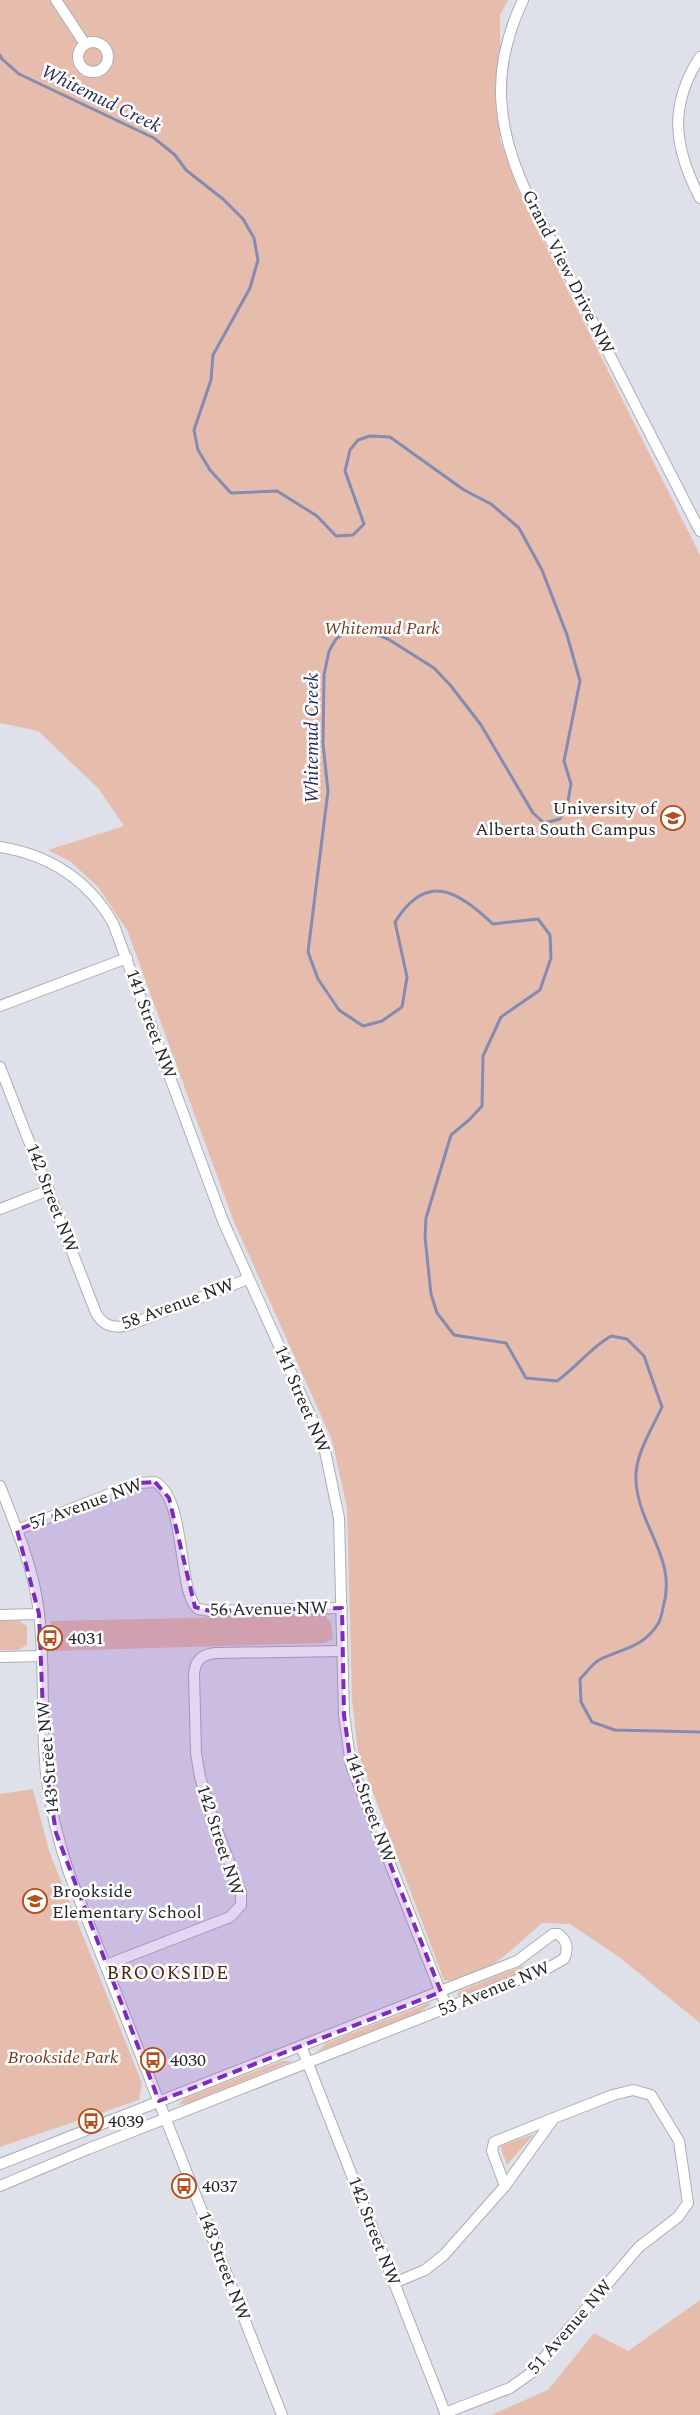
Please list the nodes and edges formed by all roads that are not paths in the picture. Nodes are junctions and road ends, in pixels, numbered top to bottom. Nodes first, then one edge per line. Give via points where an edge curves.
1 (56, 0) edge
2 (523, 0) edge
3 (85, 44) dead end
4 (700, 57) edge
5 (700, 198) edge
6 (700, 531) edge
7 (0, 847) edge
8 (127, 958) junction
9 (0, 1006) edge
10 (0, 1067) edge
11 (49, 1190) junction
12 (0, 1209) edge
13 (248, 1279) junction
14 (108, 1326) joint
15 (0, 1486) edge
16 (17, 1530) junction
17 (342, 1608) junction
18 (198, 1609) joint
19 (39, 1614) junction
20 (0, 1615) edge
21 (342, 1651) junction
22 (42, 1656) junction
23 (0, 1657) edge
24 (106, 1964) junction
25 (441, 1992) junction
26 (447, 2008) junction
27 (301, 2046) junction
28 (308, 2062) junction
29 (159, 2101) junction
30 (166, 2118) junction
31 (554, 2118) junction
32 (0, 2164) edge
33 (0, 2186) edge
34 (505, 2186) junction
35 (394, 2283) junction
36 (446, 2414) edge
37 (282, 2415) edge

1 - 3 street
2 - 6 street, Grand View Drive NW via 508,37 502,70 502,120 511,157
4 - 5 street via 685,85 677,121 684,162
7 - 8 street, 141 Street NW via 48,861 68,873 97,900 115,927
8 - 9 street
8 - 13 street, 141 Street NW via 220,1212
10 - 11 street, 142 Street NW
11 - 12 street
11 - 14 street, 142 Street NW via 96,1313
13 - 14 street, 58 Avenue NW via 128,1325
13 - 17 street, 141 Street NW via 314,1418 328,1459 339,1518
15 - 16 street, 143 Street NW
16 - 18 street, 57 Avenue NW via 138,1483 155,1482 165,1489 169,1498 189,1596
16 - 19 street, 143 Street NW
17 - 18 street, 56 Avenue NW
17 - 21 street, 141 Street NW
19 - 20 street
19 - 22 street, 143 Street NW
21 - 24 street, 142 Street NW via 216,1653 200,1658 194,1674 198,1765 206,1800 241,1893 241,1904 230,1917
21 - 25 street, 141 Street NW via 344,1715 351,1765
22 - 23 street
22 - 24 street, 143 Street NW via 44,1743 50,1807 69,1873
24 - 29 street, 143 Street NW
25 - 26 street, 141 Street NW
25 - 26 street, 53 Avenue NW via 517,1961 552,1934 558,1934 566,1942 566,1954 559,1963
25 - 27 street, 53 Avenue NW
26 - 28 street, 53 Avenue NW
27 - 28 street, 142 Street NW
27 - 29 street, 53 Avenue NW
28 - 30 street, 53 Avenue NW
28 - 35 street, 142 Street NW
29 - 30 street, 143 Street NW
29 - 32 street, 53 Avenue NW
30 - 33 street, 53 Avenue NW
30 - 37 street, 143 Street NW
31 - 34 street
31 - 34 street via 494,2142 492,2151
31 - 36 street, 51 Avenue NW via 634,2090 651,2095 679,2141 688,2204 678,2217 639,2247 531,2373 510,2388
34 - 35 street via 439,2260 425,2270
35 - 36 street, 142 Street NW

